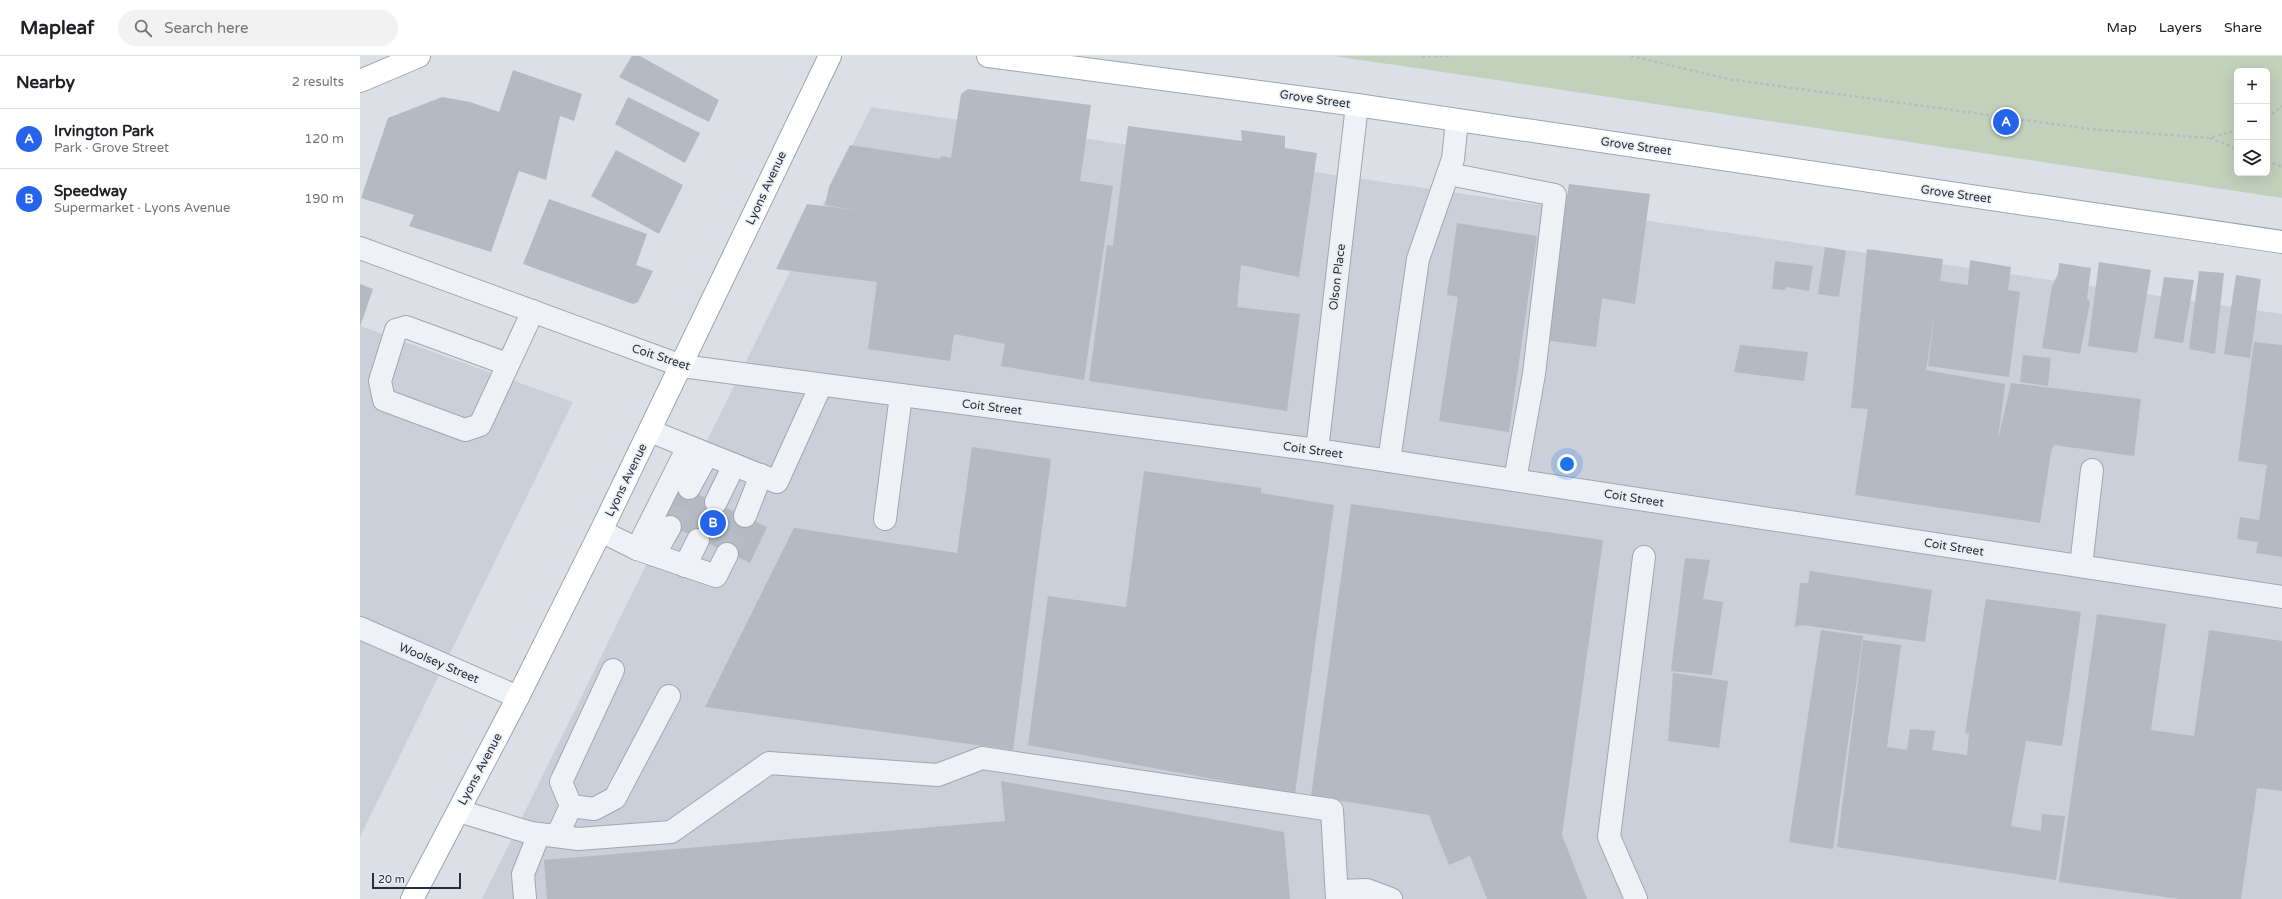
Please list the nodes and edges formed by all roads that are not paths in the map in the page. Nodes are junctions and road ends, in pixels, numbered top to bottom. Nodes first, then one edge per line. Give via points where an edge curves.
1 (419, 56) edge
2 (830, 56) edge
3 (988, 56) edge
4 (360, 81) edge
5 (1357, 105) junction
6 (1457, 120) junction
7 (1449, 174) junction
8 (2282, 242) edge
9 (360, 248) edge
10 (533, 312) junction
11 (507, 364) junction
12 (682, 366) junction
13 (821, 385) junction
14 (901, 395) junction
15 (650, 431) junction
16 (1317, 450) junction
17 (698, 451) junction
18 (1389, 461) junction
19 (734, 465) junction
20 (2092, 470) dead end
21 (761, 475) junction
22 (1515, 480) junction
23 (689, 488) tunnel mouth
24 (716, 502) tunnel mouth
25 (745, 516) tunnel mouth
26 (885, 520) dead end
27 (670, 526) tunnel mouth
28 (601, 531) junction
29 (698, 540) tunnel mouth
30 (645, 552) junction
31 (727, 554) tunnel mouth
32 (1644, 557) dead end
33 (685, 566) junction
34 (2081, 566) junction
35 (2282, 597) edge
36 (360, 628) edge
37 (613, 670) dead end
38 (669, 696) dead end
39 (518, 697) junction
40 (570, 806) junction
41 (459, 811) junction
42 (548, 835) junction
43 (1337, 895) edge
44 (412, 899) edge
45 (524, 899) edge
46 (1391, 899) edge
47 (1636, 899) edge

1 - 4 main road
2 - 12 main road, Lyons Avenue via 801,112
3 - 5 main road, Grove Street
5 - 6 main road, Grove Street
5 - 16 street, Olson Place
6 - 7 street via 1454,159
6 - 8 main road, Grove Street
7 - 18 street via 1418,259
7 - 22 street via 1555,195 1534,374
9 - 10 street, Coit Street
10 - 11 street
10 - 12 street, Coit Street
11 - 11 street via 480,425 465,430 384,400 380,381 396,330 406,327
12 - 13 street, Coit Street
12 - 15 main road, Lyons Avenue
13 - 14 street, Coit Street
13 - 21 street via 777,482
14 - 16 street, Coit Street
14 - 26 street
15 - 17 street
15 - 28 main road, Lyons Avenue
16 - 18 street, Coit Street
17 - 19 street
17 - 23 street
17 - 30 street
18 - 22 street, Coit Street
19 - 21 street
19 - 24 street
20 - 34 street
21 - 25 street
22 - 34 street, Coit Street
27 - 30 street
28 - 30 street
28 - 39 main road, Lyons Avenue
29 - 33 street
30 - 33 street
31 - 33 street via 716,576
32 - 47 street via 1609,837
34 - 35 street, Coit Street
36 - 39 street, Woolsey Street
37 - 40 street via 561,782
38 - 40 street via 615,798 594,809
39 - 41 main road, Lyons Avenue
40 - 42 street
41 - 42 street
41 - 44 main road, Lyons Avenue
42 - 43 street via 578,839 671,832 769,763 938,775 982,758 1332,810
42 - 45 street via 523,874
43 - 46 street via 1367,890

